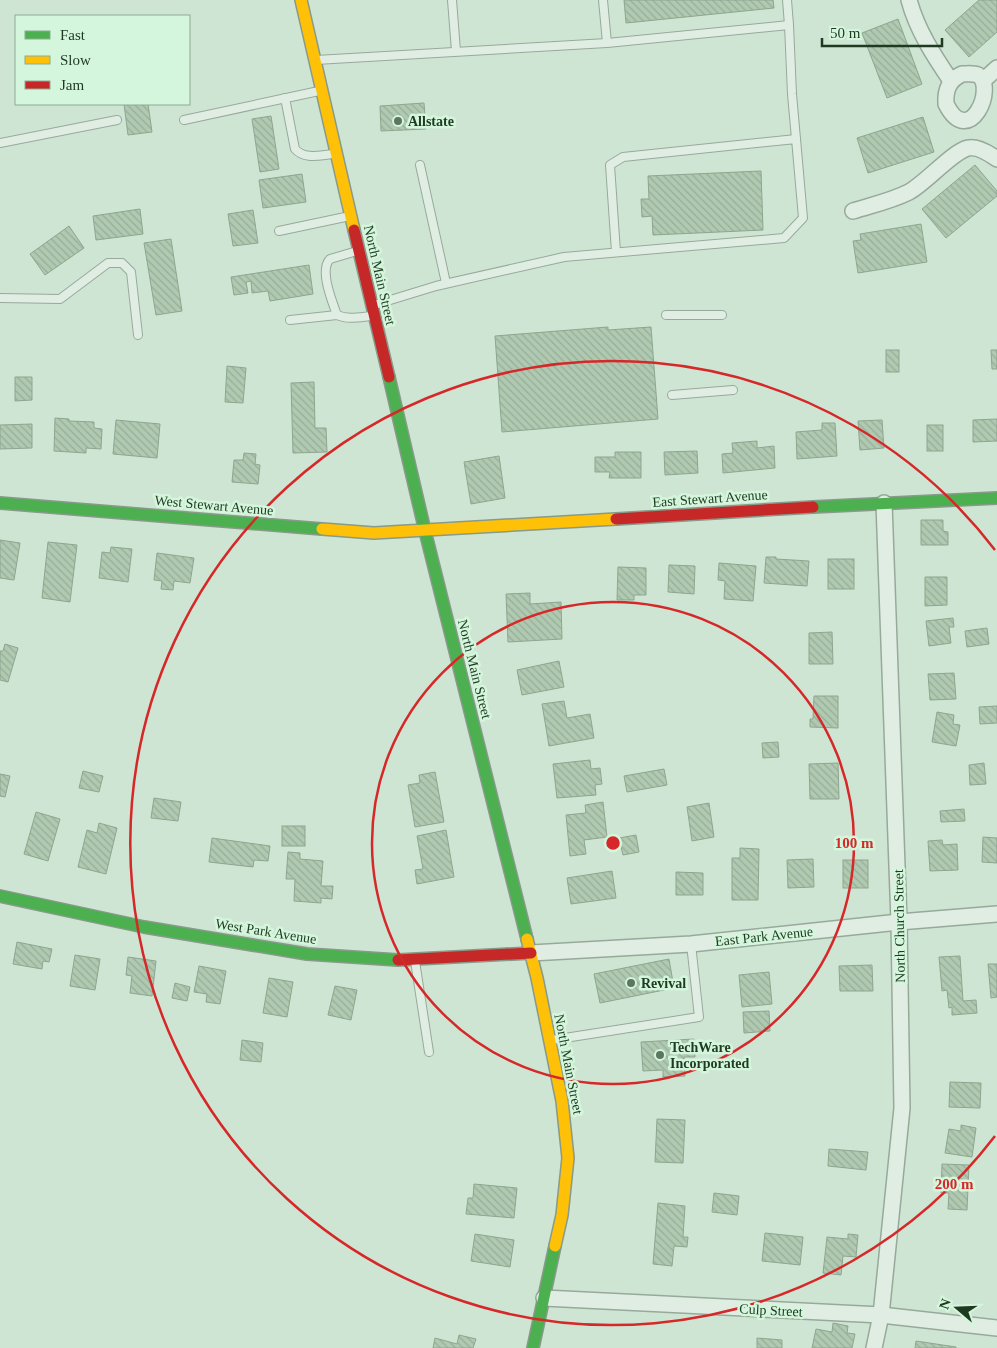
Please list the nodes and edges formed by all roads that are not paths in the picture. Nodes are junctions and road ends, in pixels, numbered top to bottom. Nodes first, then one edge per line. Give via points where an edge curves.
1 (301, 0) edge
2 (452, 0) edge
3 (603, 0) edge
4 (787, 0) edge
5 (909, 0) edge
6 (789, 25) junction
7 (607, 43) junction
8 (456, 51) junction
9 (314, 60) junction
10 (997, 68) edge
11 (985, 79) junction
12 (951, 81) junction
13 (321, 90) junction
14 (285, 98) junction
15 (117, 120) dead end
16 (184, 120) dead end
17 (969, 120) junction
18 (796, 139) junction
19 (0, 143) edge
20 (970, 148) junction
21 (336, 153) junction
22 (997, 159) edge
23 (420, 164) dead end
24 (853, 211) dead end
25 (351, 216) junction
26 (279, 231) dead end
27 (359, 250) junction
28 (616, 252) junction
29 (446, 284) junction
30 (0, 298) edge
31 (373, 311) junction
32 (337, 315) junction
33 (666, 315) dead end
34 (722, 315) dead end
35 (290, 320) dead end
36 (138, 335) dead end
37 (733, 390) dead end
38 (672, 395) dead end
39 (997, 498) edge
40 (0, 502) edge
41 (884, 502) junction
42 (425, 531) junction
43 (0, 896) edge
44 (997, 914) edge
45 (899, 922) junction
46 (691, 944) junction
47 (531, 954) junction
48 (414, 959) junction
49 (550, 1040) junction
50 (429, 1052) dead end
51 (544, 1298) junction
52 (881, 1315) junction
53 (997, 1328) edge
54 (533, 1348) edge
55 (874, 1348) edge

1 - 9 main road, North Main Street
2 - 8 lane
3 - 7 lane
4 - 6 lane
5 - 12 street via 929,48
6 - 7 lane
6 - 18 lane
7 - 8 lane
8 - 9 lane
9 - 13 main road, North Main Street
10 - 11 street
11 - 12 street via 962,74
11 - 17 street via 990,90 988,107 977,118
12 - 17 street via 946,104 954,116
13 - 14 lane
13 - 21 main road, North Main Street
14 - 16 lane
14 - 21 lane via 295,148 300,154
15 - 19 lane
17 - 20 street
18 - 28 lane via 803,218 784,238
18 - 28 lane via 622,157 610,165
20 - 22 street
20 - 24 street via 958,153 909,192
21 - 25 main road, North Main Street
23 - 29 lane
25 - 26 lane
25 - 27 main road, North Main Street
27 - 31 main road, North Main Street
27 - 32 lane via 330,259 326,265 330,298
28 - 29 lane via 564,257
29 - 31 lane
30 - 36 lane via 60,299 108,263 122,264 131,272
31 - 32 lane via 354,318
31 - 42 main road, North Main Street
32 - 35 lane
33 - 34 lane
37 - 38 lane
39 - 41 main road, East Stewart Avenue
40 - 42 main road, West Stewart Avenue via 374,533
41 - 42 main road, East Stewart Avenue
41 - 45 street, North Church Street
42 - 47 main road, North Main Street
43 - 48 main road, West Park Avenue via 144,927 307,954
44 - 45 street, East Park Avenue
45 - 46 street, East Park Avenue
45 - 52 street, North Church Street via 902,1108
46 - 47 street, East Park Avenue
46 - 49 lane via 699,1017
47 - 48 main road, West Park Avenue
47 - 49 main road, North Main Street
48 - 50 lane
49 - 51 main road, North Main Street via 562,1101 568,1158 562,1215
51 - 52 street, Culp Street
51 - 54 main road, North Main Street
52 - 53 street, Culp Street
52 - 55 street, North Church Street

